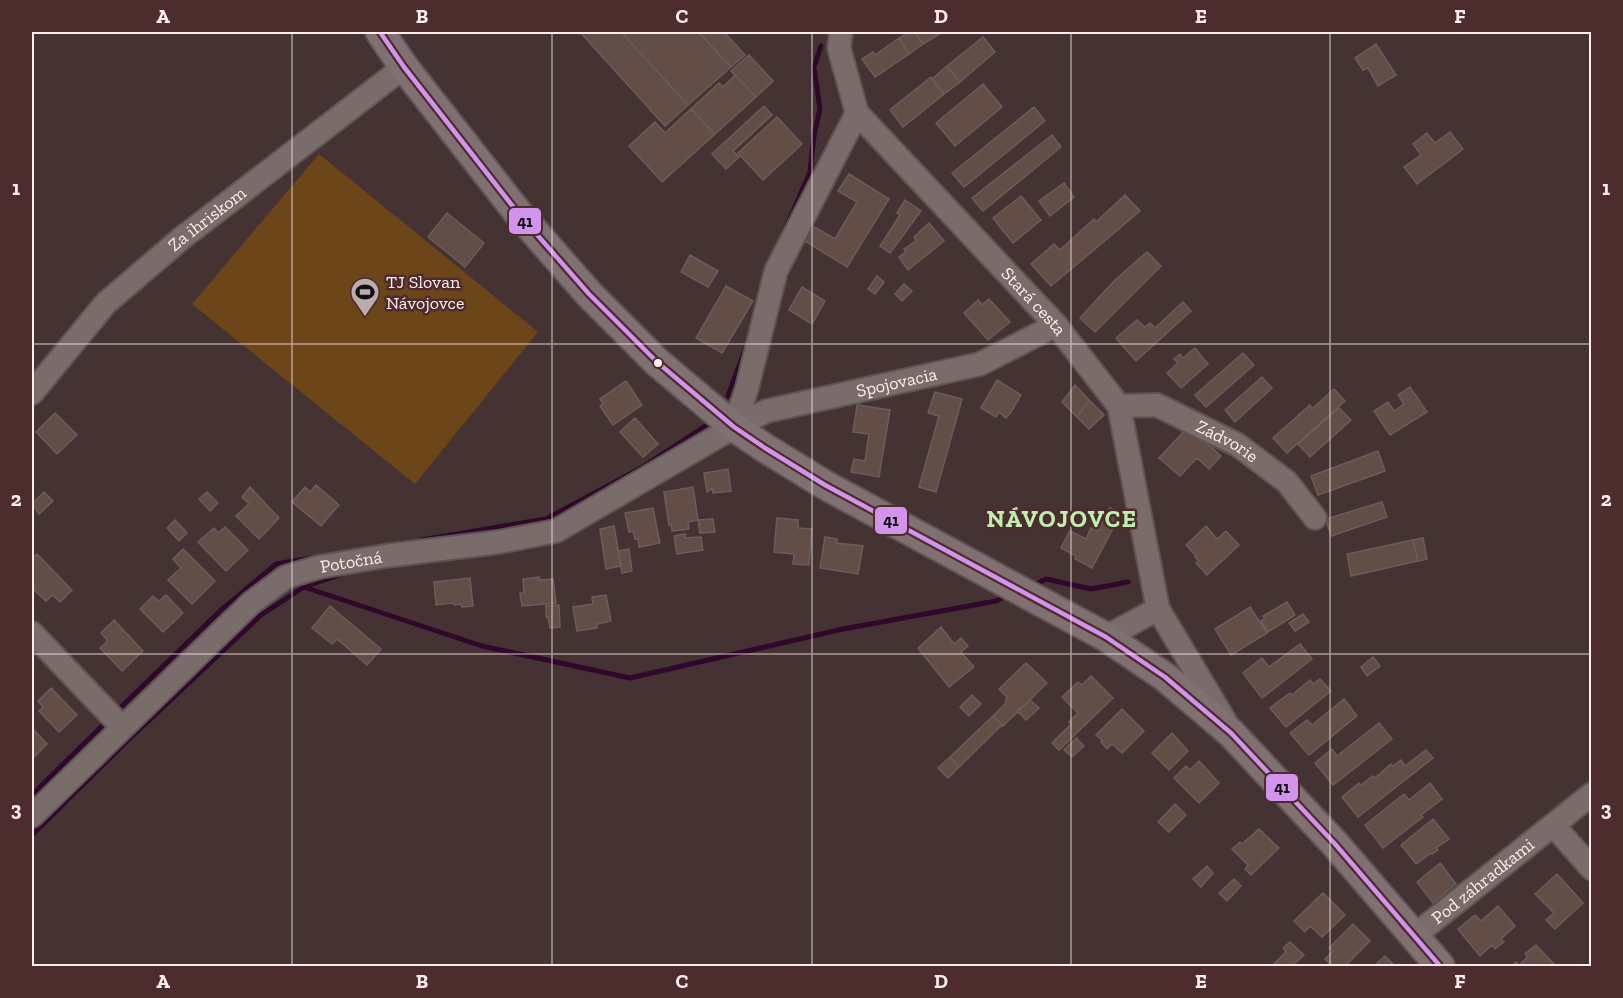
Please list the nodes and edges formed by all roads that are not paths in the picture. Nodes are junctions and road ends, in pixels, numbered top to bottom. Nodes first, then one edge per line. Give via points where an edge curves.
1 (380, 32) edge
2 (841, 32) edge
3 (404, 67) junction
4 (857, 113) junction
5 (1056, 325) junction
6 (32, 393) edge
7 (1119, 406) junction
8 (734, 427) junction
9 (1315, 518) dead end
10 (1158, 609) junction
11 (32, 633) edge
12 (1106, 637) junction
13 (122, 727) junction
14 (1231, 733) junction
15 (1592, 795) edge
16 (32, 816) edge
17 (1552, 825) junction
18 (1592, 868) edge
19 (1414, 936) junction
20 (1440, 966) edge

1 - 3 main road
2 - 4 street, Stará cesta via 839,48
3 - 6 street, Za ihriskom via 182,238 106,303
3 - 8 main road via 518,213 589,294 657,362
4 - 5 street, Stará cesta
4 - 8 street via 776,271
5 - 7 street, Stará cesta
5 - 8 street, Spojovacia via 980,364 768,411
7 - 9 street, Zádvorie via 1157,405 1238,445 1287,482
7 - 10 street, Stará cesta
8 - 12 main road via 825,485
8 - 13 street, Potočná via 556,531 319,567 286,577 251,603
10 - 12 street
10 - 14 street, Stará cesta
11 - 13 street
12 - 14 main road via 1165,677
13 - 16 street, Potočná
14 - 19 main road
15 - 17 street, Pod záhradkami
17 - 18 street, Pod záhradkami
17 - 19 street, Pod záhradkami
19 - 20 main road

